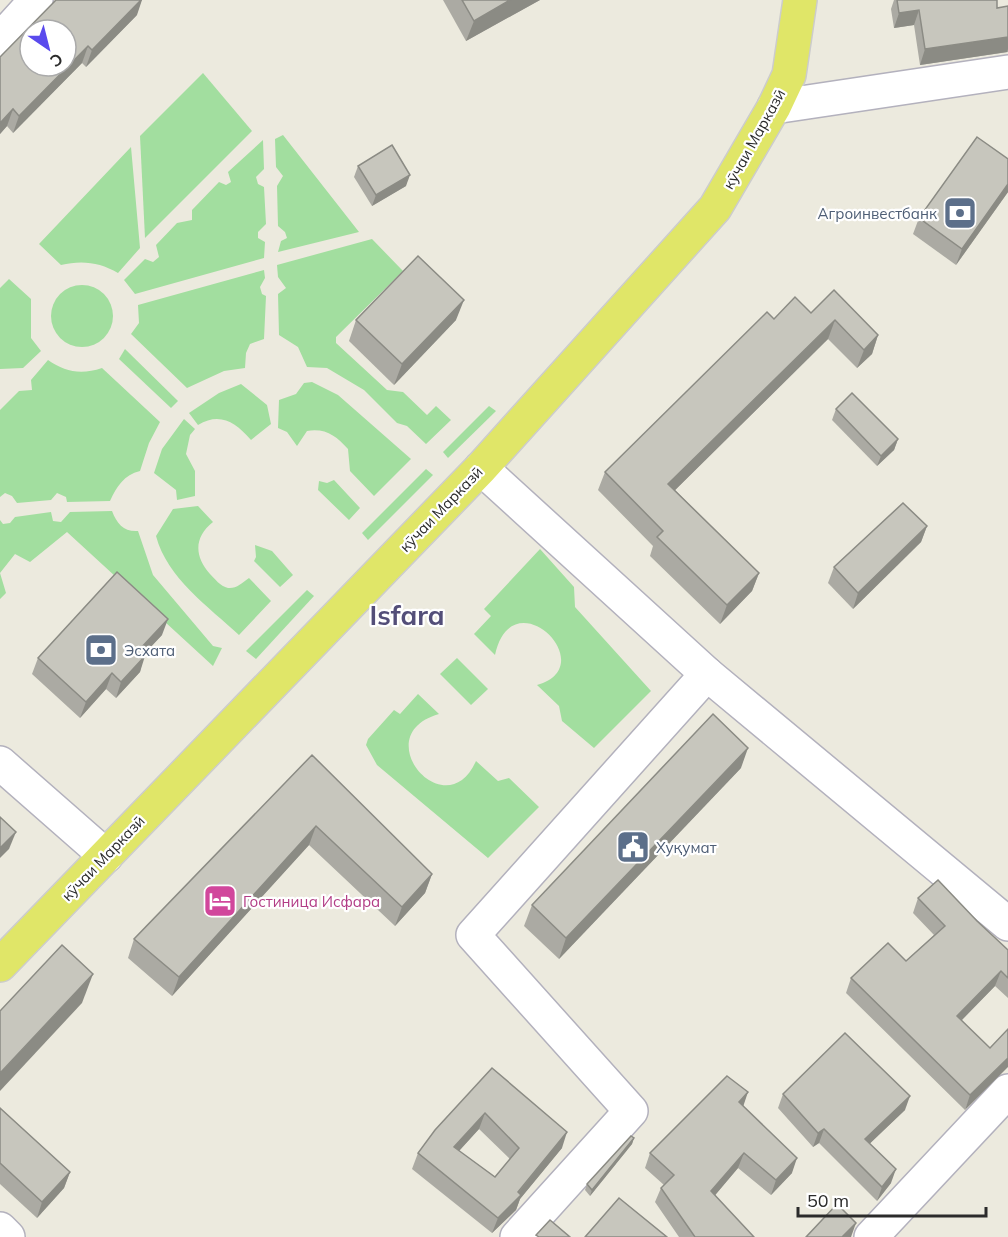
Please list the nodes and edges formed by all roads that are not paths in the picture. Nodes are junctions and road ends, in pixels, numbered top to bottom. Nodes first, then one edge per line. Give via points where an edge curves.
1 (36, 0) edge
2 (800, 0) edge
3 (0, 40) edge
4 (1008, 72) edge
5 (774, 107) junction
6 (481, 468) junction
7 (707, 674) junction
8 (0, 763) edge
9 (106, 856) junction
10 (1008, 924) edge
11 (0, 965) edge
12 (1008, 1090) edge
13 (0, 1229) edge
14 (876, 1235) edge
15 (8, 1237) edge
16 (517, 1237) edge

1 - 3 street
2 - 5 main road, кӯчаи Марказӣ via 789,75
4 - 5 street
5 - 6 main road, кӯчаи Марказӣ via 715,208
6 - 7 street
6 - 9 main road, кӯчаи Марказӣ
7 - 10 street
7 - 16 street via 473,935 631,1111
8 - 9 street
9 - 11 main road, кӯчаи Марказӣ
12 - 14 street
13 - 15 street

